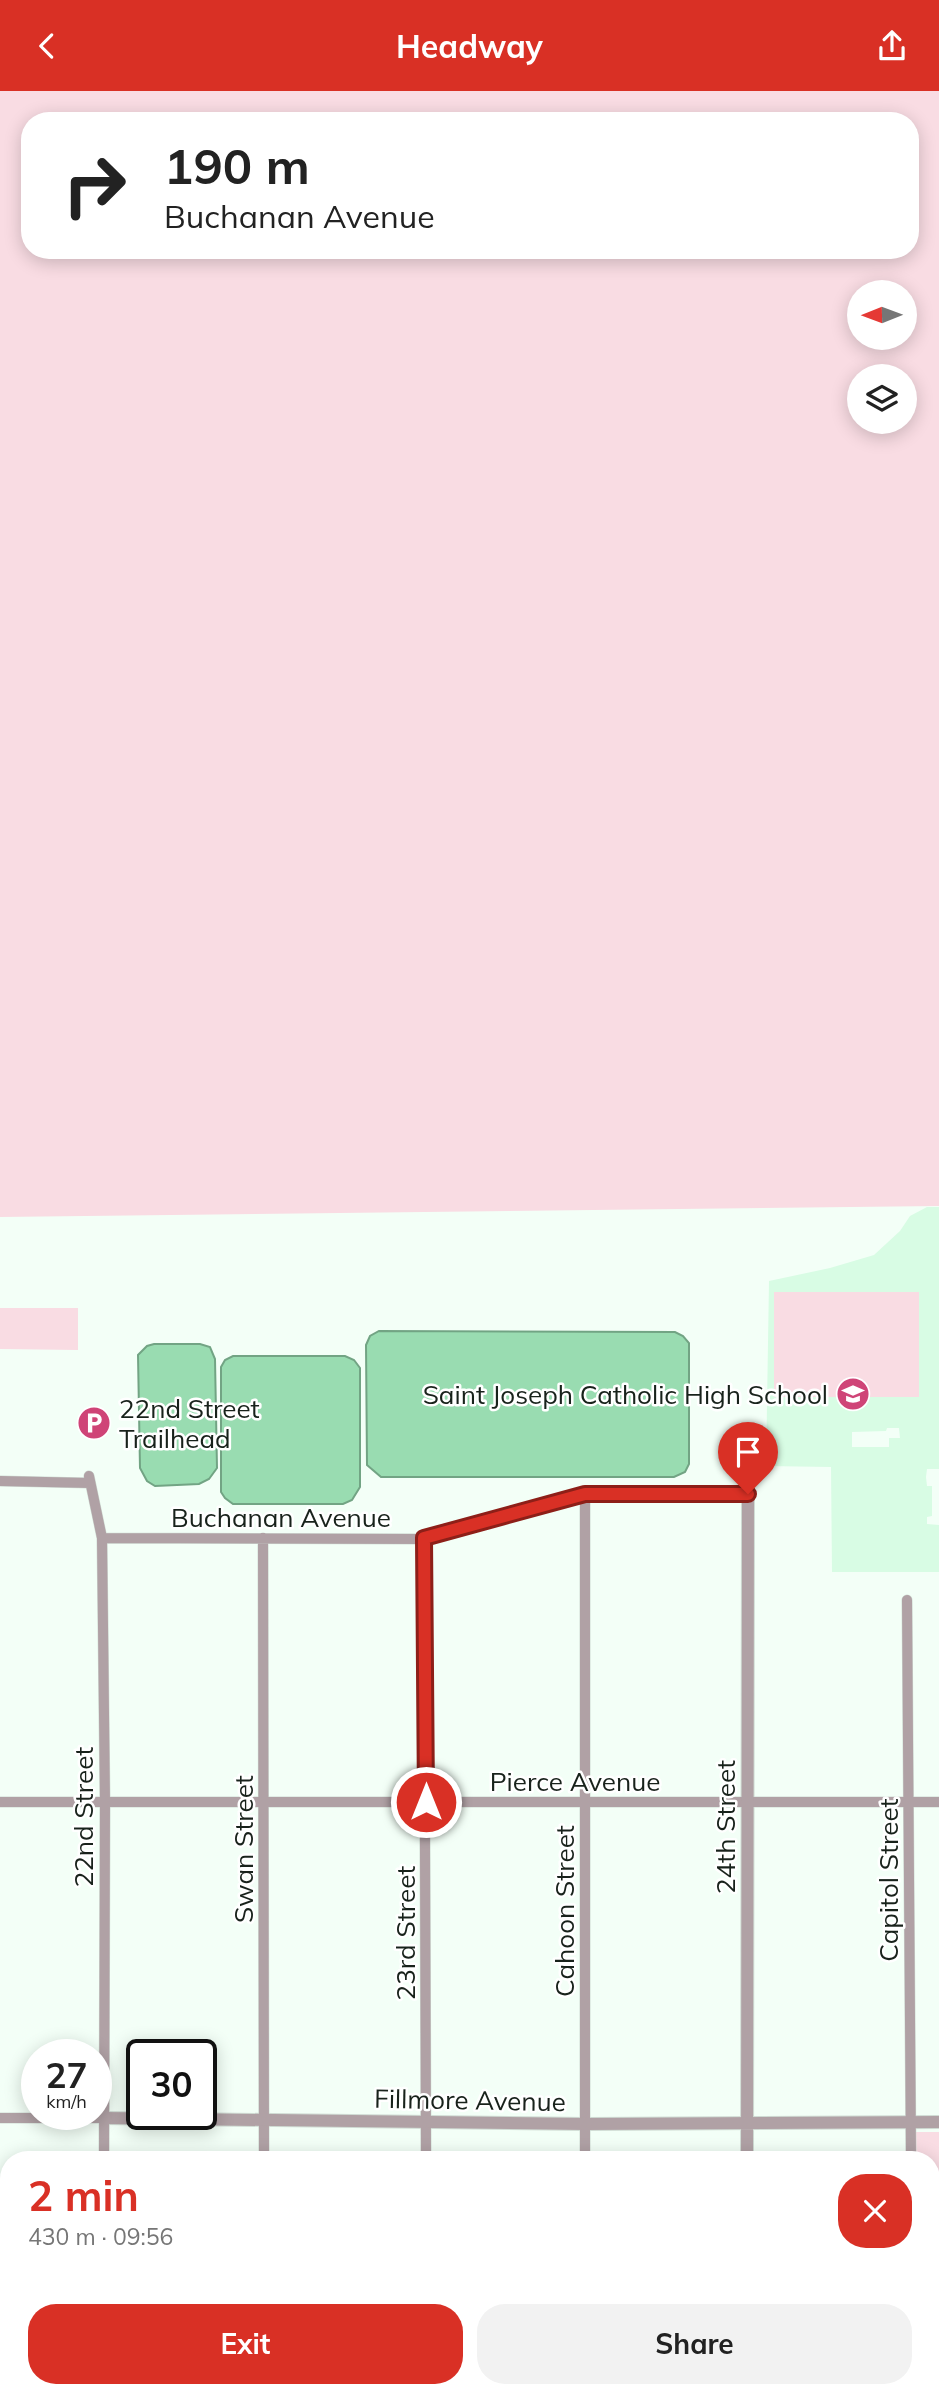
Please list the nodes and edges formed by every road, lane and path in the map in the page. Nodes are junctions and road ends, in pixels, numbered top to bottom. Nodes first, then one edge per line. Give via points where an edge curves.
1 (0, 1482) edge
2 (585, 1494) junction
3 (748, 1494) joint
4 (102, 1538) junction
5 (263, 1538) junction
6 (424, 1538) junction
7 (907, 1600) dead end
8 (0, 1802) edge
9 (105, 1802) junction
10 (265, 1802) junction
11 (426, 1802) junction
12 (585, 1802) junction
13 (748, 1802) junction
14 (908, 1802) junction
15 (939, 1802) edge
16 (104, 2039) edge
17 (0, 2118) edge
18 (21, 2118) edge
19 (112, 2118) edge
20 (264, 2121) junction
21 (426, 2121) junction
22 (911, 2122) junction
23 (939, 2122) edge
24 (585, 2124) junction
25 (747, 2124) junction
26 (104, 2130) edge
27 (104, 2151) edge
28 (264, 2151) edge
29 (426, 2151) edge
30 (585, 2151) edge
31 (747, 2151) edge
32 (911, 2151) edge

1 - 4 street, 22nd Street via 89,1479
2 - 3 street, Buchanan Avenue
2 - 6 street, Buchanan Avenue
2 - 12 street, Cahoon Street
3 - 13 street, 24th Street
4 - 5 street, Buchanan Avenue
4 - 9 street, 22nd Street
5 - 6 street, Buchanan Avenue
5 - 10 street, Swan Street
6 - 11 street, 23rd Street
7 - 14 street, Capitol Street
8 - 9 street, Pierce Avenue
9 - 10 street, Pierce Avenue
9 - 16 street, 22nd Street
10 - 11 street, Pierce Avenue
10 - 20 street, Swan Street
11 - 12 street, Pierce Avenue
11 - 21 street, 23rd Street
12 - 13 street, Pierce Avenue
12 - 24 street, Cahoon Street
13 - 14 street, Pierce Avenue
13 - 25 street, 24th Street
14 - 15 street, Pierce Avenue
14 - 22 street, Capitol Street
17 - 18 street, Fillmore Avenue
19 - 20 street, Fillmore Avenue
20 - 21 street, Fillmore Avenue
20 - 28 street, Swan Street
21 - 24 street, Fillmore Avenue
21 - 29 street, 23rd Street
22 - 23 street, Fillmore Avenue
22 - 25 street, Fillmore Avenue
22 - 32 street, Capitol Street
24 - 25 street, Fillmore Avenue
24 - 30 street, Cahoon Street
25 - 31 street, 24th Street
26 - 27 street, 22nd Street

